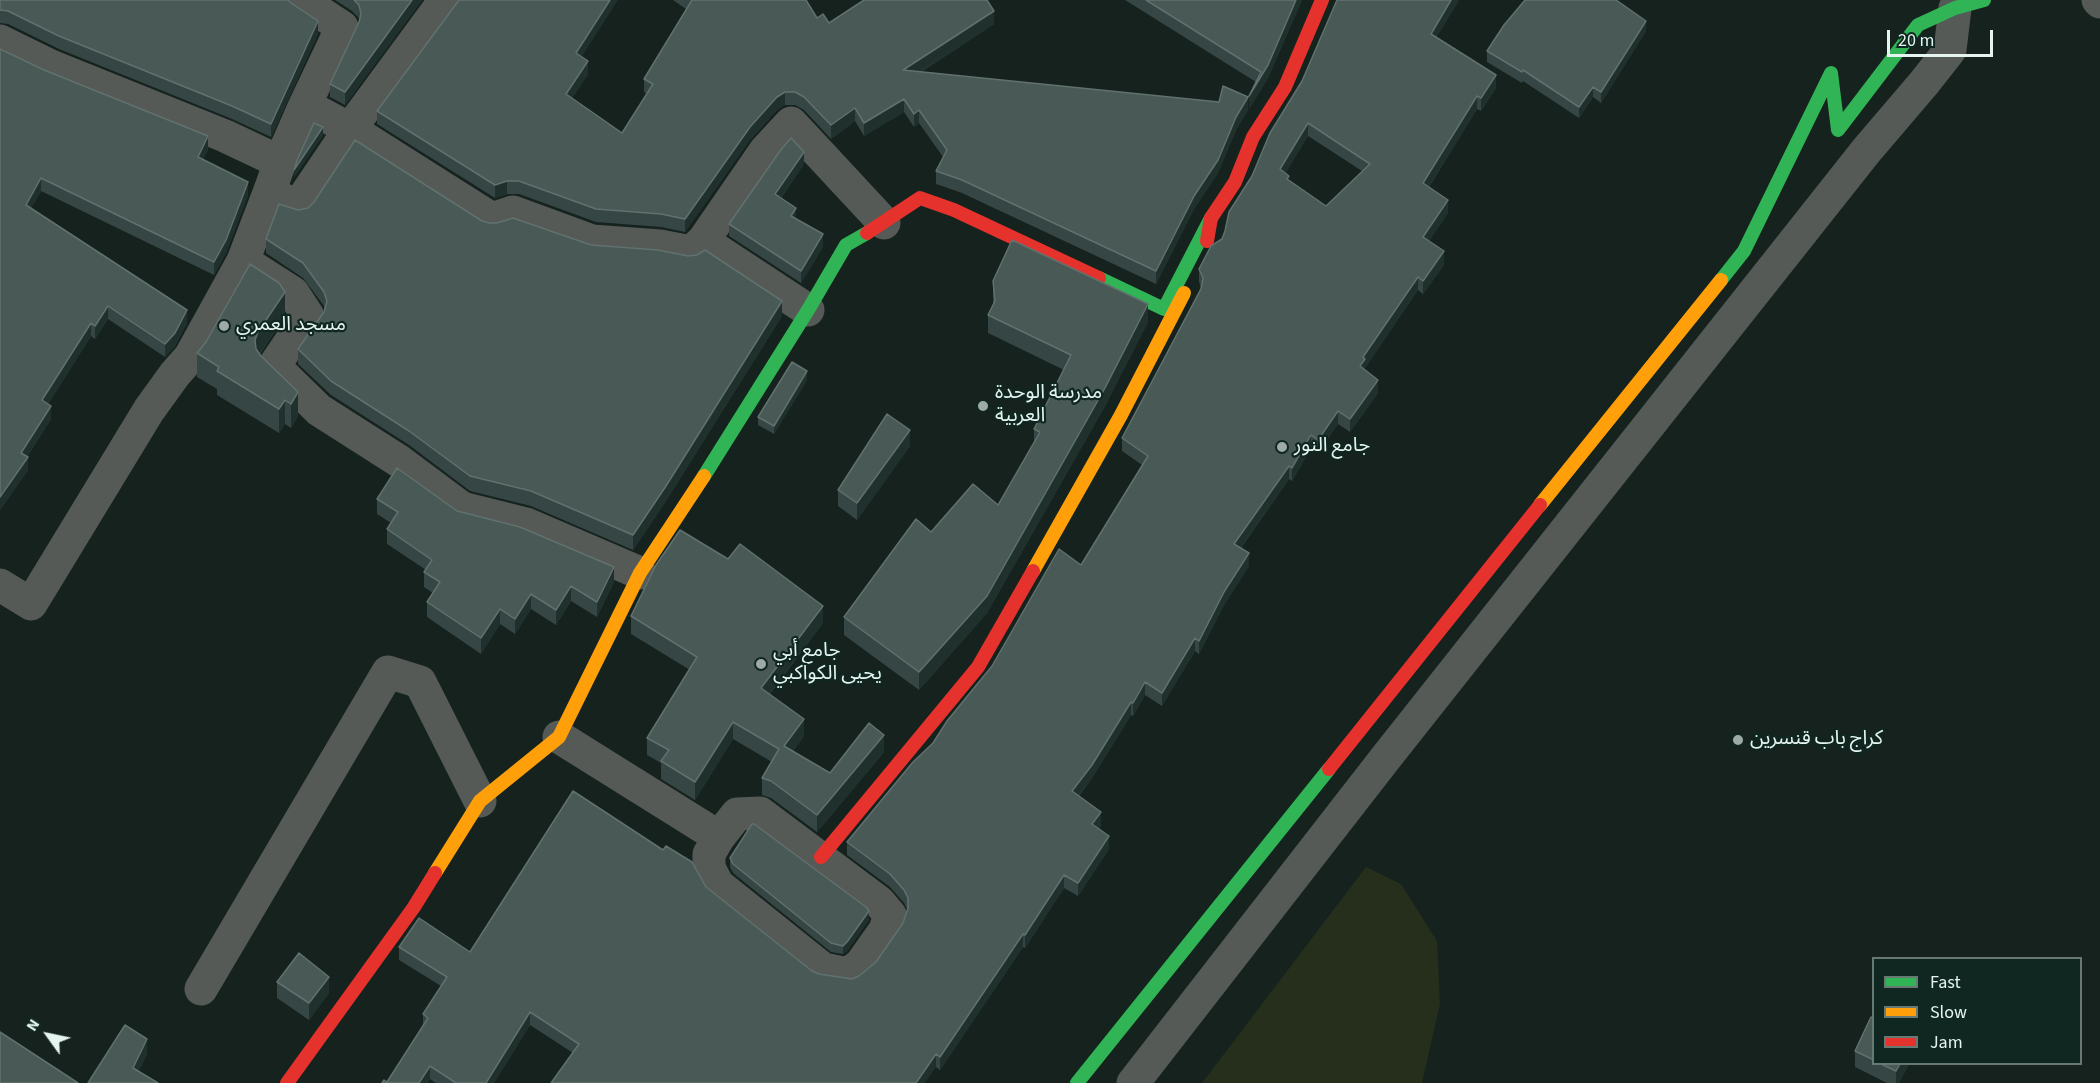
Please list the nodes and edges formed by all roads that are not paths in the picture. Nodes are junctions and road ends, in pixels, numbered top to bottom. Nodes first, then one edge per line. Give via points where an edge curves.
1 (301, 0) edge
2 (445, 0) edge
3 (1322, 0) edge
4 (1969, 4) edge
5 (0, 41) edge
6 (305, 105) junction
7 (350, 129) junction
8 (280, 162) junction
9 (269, 193) junction
10 (1210, 218) junction
11 (884, 223) junction
12 (703, 241) junction
13 (243, 261) junction
14 (808, 310) junction
15 (640, 573) junction
16 (0, 585) edge
17 (559, 737) junction
18 (480, 801) junction
19 (719, 837) junction
20 (821, 857) junction
21 (201, 989) dead end
22 (287, 1083) edge
23 (1077, 1083) edge
24 (1133, 1083) edge

1 - 6 street via 342,27
2 - 7 street
3 - 10 street via 1285,87 1253,137 1235,182
4 - 23 street via 1918,24 1838,130 1831,73 1744,251
4 - 24 street via 1950,50 1391,751
5 - 8 street
6 - 7 street
6 - 8 street
7 - 9 street via 298,206
7 - 12 street via 492,219 513,212 592,241 690,252
8 - 9 street
9 - 13 street
10 - 11 street via 1164,309 954,210 920,198
10 - 20 street via 1205,252 1126,405 978,668
11 - 12 street via 791,123 765,152
11 - 14 street via 846,245
12 - 14 street
13 - 15 street via 293,293 308,316 274,366 319,410 399,461 462,508 526,524
13 - 16 street via 189,357 149,410 31,604
14 - 15 street
15 - 17 street
17 - 18 street
17 - 19 street
18 - 21 street via 420,682 388,672
18 - 22 street via 414,907
19 - 20 street via 737,814 760,813
19 - 20 street via 709,854 709,868 718,885 823,969 848,974 861,964 885,930 890,915

